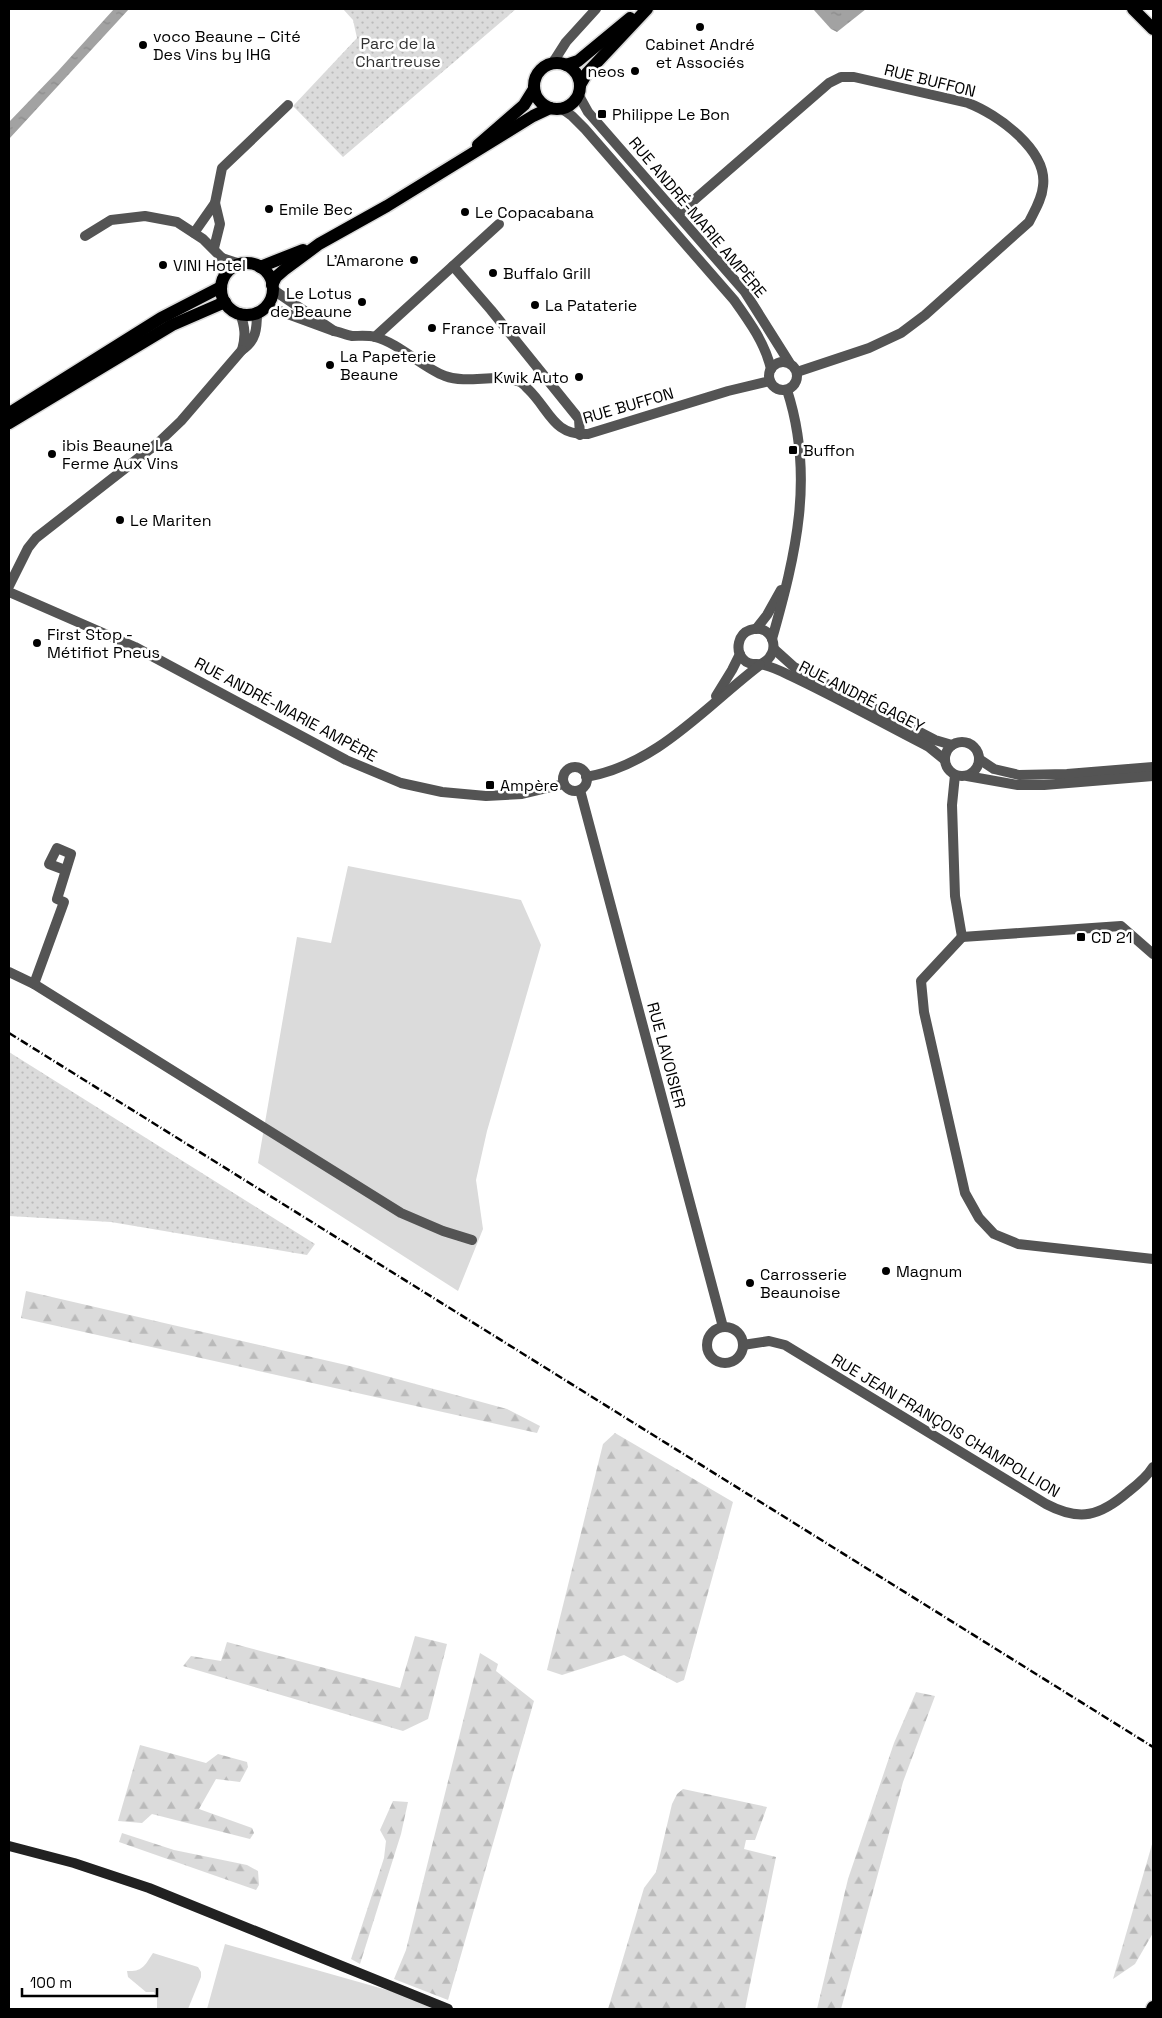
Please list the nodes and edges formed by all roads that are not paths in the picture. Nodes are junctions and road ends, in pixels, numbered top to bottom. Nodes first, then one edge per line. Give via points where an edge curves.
1 (596, 9) edge
2 (646, 9) edge
3 (1133, 9) edge
4 (1145, 9) edge
5 (1153, 18) edge
6 (1153, 29) edge
7 (552, 64) junction
8 (566, 65) junction
9 (534, 89) junction
10 (579, 90) junction
11 (288, 105) dead end
12 (556, 108) junction
13 (469, 154) junction
14 (215, 204) junction
15 (678, 214) junction
16 (499, 224) dead end
17 (85, 236) dead end
18 (198, 236) junction
19 (319, 244) junction
20 (214, 248) junction
21 (222, 258) junction
22 (240, 264) junction
23 (453, 266) junction
24 (260, 267) junction
25 (223, 281) junction
26 (272, 287) junction
27 (225, 302) junction
28 (262, 309) junction
29 (240, 314) junction
30 (334, 331) junction
31 (375, 337) junction
32 (242, 350) junction
33 (789, 362) junction
34 (771, 369) junction
35 (797, 372) junction
36 (770, 381) junction
37 (787, 390) junction
38 (9, 413) edge
39 (9, 423) edge
40 (580, 434) junction
41 (788, 578) junction
42 (9, 586) edge
43 (9, 592) edge
44 (756, 629) junction
45 (773, 644) junction
46 (740, 654) junction
47 (761, 664) junction
48 (711, 703) junction
49 (952, 745) junction
50 (979, 759) junction
51 (945, 760) junction
52 (1153, 767) edge
53 (955, 775) junction
54 (968, 776) junction
55 (1153, 776) edge
56 (586, 777) junction
57 (564, 784) junction
58 (580, 790) junction
59 (65, 870) dead end
60 (962, 937) junction
61 (1153, 954) edge
62 (9, 972) edge
63 (34, 984) junction
64 (472, 1240) dead end
65 (1153, 1259) edge
66 (722, 1327) junction
67 (743, 1345) junction
68 (1153, 1467) edge
69 (9, 1846) edge
70 (448, 2009) edge

1 - 7 street via 566,42
2 - 8 main road via 637,12 578,60
2 - 10 main road via 587,73
3 - 6 main road
4 - 5 main road
7 - 8 main road
7 - 9 main road via 538,74
8 - 10 main road via 577,74
9 - 12 main road via 540,102
9 - 13 main road via 524,105
10 - 12 main road via 571,104
10 - 15 street, RUE ANDRÉ-MARIE AMPÈRE via 588,112
11 - 14 street via 222,168
12 - 13 main road via 538,113
12 - 34 street, RUE ANDRÉ-MARIE AMPÈRE via 585,128 734,300 766,352
13 - 19 main road
14 - 18 street
14 - 20 street via 220,224
15 - 33 street, RUE ANDRÉ-MARIE AMPÈRE via 745,292
15 - 35 street, RUE BUFFON via 829,82 841,77 854,77 968,103 983,109 1022,138 1033,153 1044,184 1029,222 901,333
16 - 23 street
17 - 18 street via 111,220 146,216 176,222
18 - 20 street
19 - 24 main road
19 - 26 main road via 276,277
20 - 21 street
21 - 22 street
21 - 25 street
22 - 24 main road
22 - 25 main road via 234,266
23 - 31 street
23 - 40 street via 579,419
24 - 26 main road via 266,272
25 - 27 main road
25 - 38 main road
26 - 28 main road via 270,301
26 - 30 street, RUE BUFFON
27 - 29 main road
27 - 39 main road via 172,325
28 - 29 main road
28 - 30 street, RUE BUFFON
28 - 32 street via 254,339
29 - 32 street via 245,328
30 - 31 street, RUE BUFFON
31 - 40 street, RUE BUFFON via 444,376 463,381 521,382 562,429
32 - 42 street via 181,422 36,538
33 - 34 street via 777,363
33 - 35 street, RUE ANDRÉ-MARIE AMPÈRE
34 - 36 street, RUE ANDRÉ-MARIE AMPÈRE
35 - 37 street via 797,381
36 - 37 street via 775,388
36 - 40 street, RUE BUFFON
37 - 41 street via 800,447 802,487 798,534
41 - 44 street
41 - 45 street
43 - 57 street, RUE ANDRÉ-MARIE AMPÈRE via 135,647 346,760 401,783 442,792 486,796 522,794
44 - 45 street via 766,631
44 - 46 street via 742,636 738,645
45 - 47 street via 770,658
45 - 49 street, RUE ANDRÉ GAGEY via 794,667 935,740
46 - 47 street via 750,664
46 - 48 street
47 - 48 street
47 - 51 street, RUE ANDRÉ GAGEY via 789,675 929,747
48 - 56 street via 677,733 638,758 607,772
49 - 50 street via 969,743 977,750
49 - 51 street
50 - 52 street via 994,768 1019,775
50 - 54 street via 976,769
51 - 53 street
53 - 54 street
53 - 60 street via 952,797 955,896
54 - 55 street via 1018,785
56 - 57 street via 582,770 571,768 563,776
56 - 58 street via 586,784
57 - 58 street via 573,791
58 - 66 street, RUE LAVOISIER
59 - 63 street via 57,899 64,902
60 - 61 street via 1121,926
60 - 65 street via 922,981 924,1012 966,1193 979,1218 994,1234 1018,1244
62 - 63 street
63 - 64 street via 401,1213
66 - 67 street via 736,1331
66 - 67 street via 713,1331 708,1339 707,1349 712,1358 732,1361 740,1355
67 - 68 street, RUE JEAN FRANÇOIS CHAMPOLLION via 769,1341 785,1345 1057,1510 1079,1515 1101,1512 1130,1491
69 - 70 main road via 149,1888

